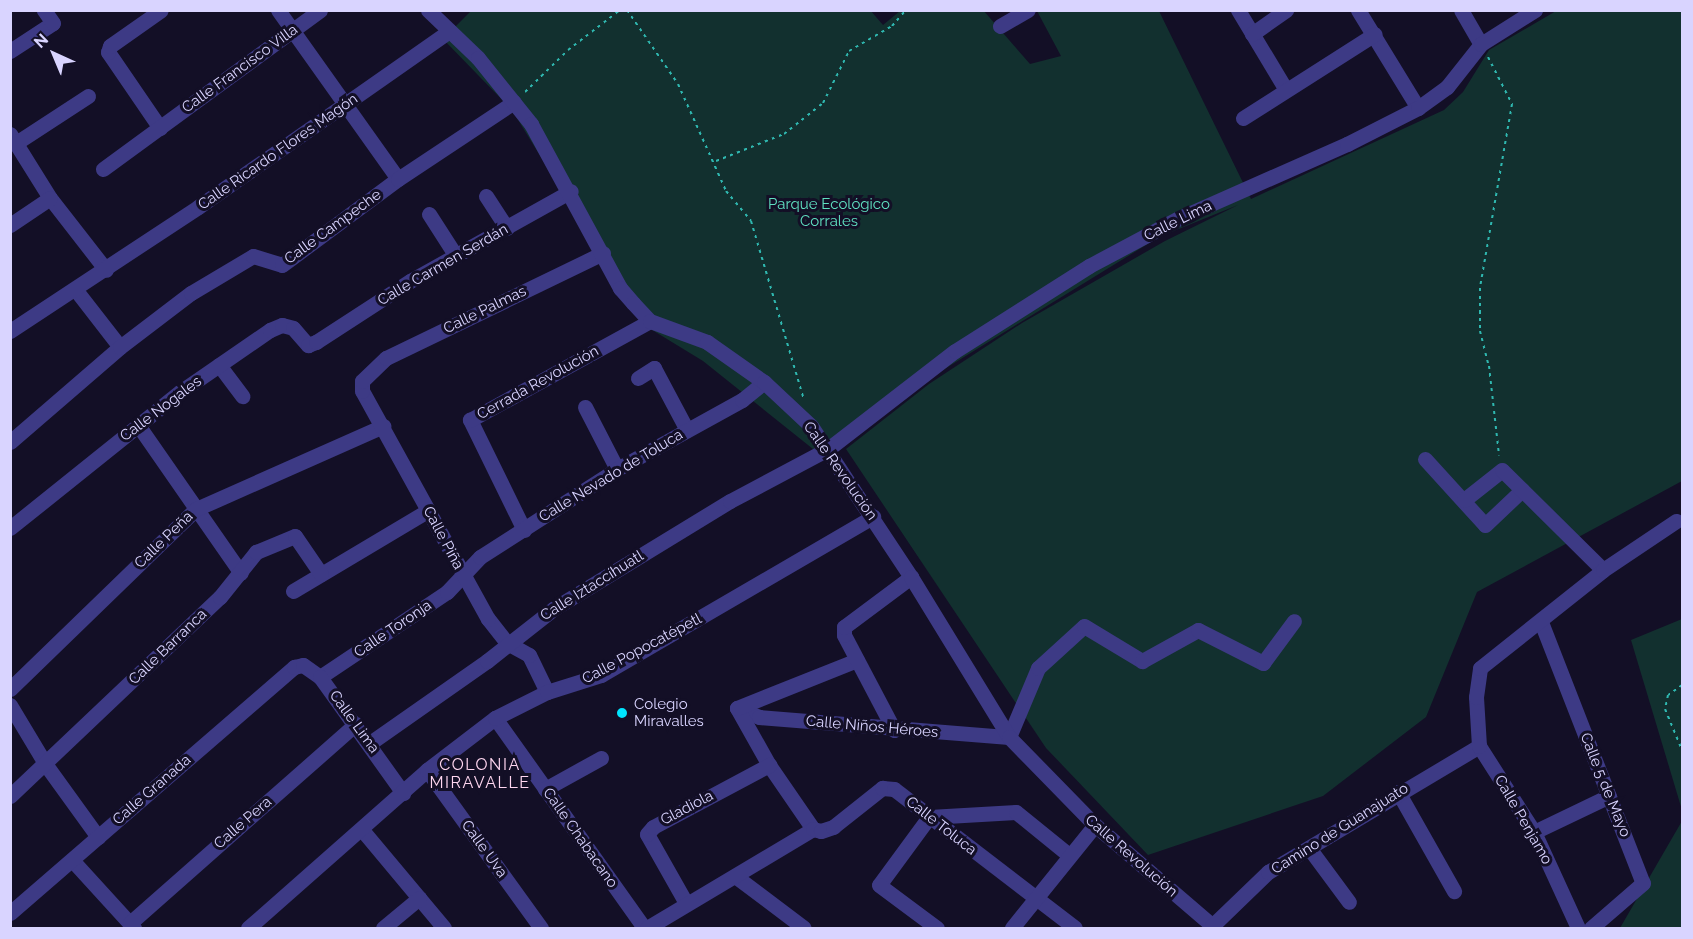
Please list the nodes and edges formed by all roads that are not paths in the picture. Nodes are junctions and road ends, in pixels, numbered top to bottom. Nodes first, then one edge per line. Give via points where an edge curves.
1 (278, 10) edge
2 (320, 10) edge
3 (428, 10) edge
4 (1028, 10) edge
5 (1238, 10) edge
6 (1286, 10) edge
7 (1358, 10) edge
8 (1461, 10) edge
9 (1535, 10) edge
10 (160, 11) edge
11 (48, 17) edge
12 (1000, 26) dead end
13 (292, 31) junction
14 (448, 31) junction
15 (1252, 34) junction
16 (1375, 34) junction
17 (1481, 44) junction
18 (10, 51) edge
19 (1286, 90) junction
20 (88, 96) dead end
21 (514, 102) junction
22 (347, 105) junction
23 (1418, 108) junction
24 (1243, 118) dead end
25 (160, 128) junction
26 (14, 139) edge
27 (103, 169) dead end
28 (398, 179) junction
29 (570, 191) junction
30 (486, 196) dead end
31 (50, 198) junction
32 (429, 214) dead end
33 (10, 225) edge
34 (507, 228) junction
35 (603, 253) junction
36 (456, 256) junction
37 (106, 270) junction
38 (75, 289) junction
39 (650, 321) junction
40 (10, 332) edge
41 (316, 342) joint
42 (120, 346) junction
43 (219, 365) junction
44 (369, 371) joint
45 (638, 378) dead end
46 (764, 382) junction
47 (242, 396) dead end
48 (585, 407) dead end
49 (138, 425) junction
50 (383, 426) junction
51 (687, 430) junction
52 (10, 442) edge
53 (828, 449) junction
54 (1425, 459) dead end
55 (617, 469) junction
56 (1522, 490) junction
57 (1464, 500) junction
58 (196, 509) junction
59 (429, 510) junction
60 (873, 517) junction
61 (1676, 521) dead end
62 (10, 528) edge
63 (524, 530) junction
64 (1604, 570) junction
65 (241, 573) junction
66 (321, 574) junction
67 (464, 577) junction
68 (911, 577) junction
69 (293, 591) dead end
70 (1294, 621) dead end
71 (1541, 622) junction
72 (507, 643) junction
73 (857, 660) junction
74 (294, 667) joint
75 (320, 677) junction
76 (10, 689) edge
77 (547, 692) junction
78 (10, 705) edge
79 (737, 708) junction
80 (495, 718) junction
81 (356, 723) junction
82 (894, 730) junction
83 (1009, 737) junction
84 (370, 743) junction
85 (1479, 746) junction
86 (601, 758) dead end
87 (46, 765) junction
88 (769, 765) junction
89 (427, 770) junction
90 (545, 789) junction
91 (1398, 792) junction
92 (403, 793) junction
93 (10, 796) edge
94 (1609, 796) junction
95 (929, 817) junction
96 (1095, 825) junction
97 (813, 829) junction
98 (363, 831) junction
99 (1534, 832) junction
100 (98, 837) junction
101 (1309, 848) junction
102 (1069, 855) junction
103 (72, 860) junction
104 (735, 876) junction
105 (1454, 891) dead end
106 (419, 898) junction
107 (1036, 898) junction
108 (1349, 902) dead end
109 (686, 903) junction
110 (10, 913) edge
111 (132, 926) edge
112 (1214, 927) edge
113 (248, 928) edge
114 (383, 928) edge
115 (444, 928) edge
116 (541, 928) edge
117 (645, 928) edge
118 (804, 928) edge
119 (937, 928) edge
120 (1012, 928) edge
121 (1075, 928) edge
122 (1578, 928) edge
123 (1591, 928) edge

1 - 13 street
2 - 13 street, Calle Francisco Villa
3 - 14 street, Calle Revolución
4 - 12 street
5 - 15 street
6 - 15 street
7 - 16 street
8 - 17 street
9 - 17 street, Calle Lima
10 - 25 street via 110,46 112,60
11 - 18 street
13 - 22 street
13 - 25 street, Calle Francisco Villa
14 - 21 street, Calle Revolución
14 - 22 street, Calle Ricardo Flores Magón
15 - 19 street
16 - 19 street
16 - 23 street
17 - 23 street, Calle Lima via 1447,87
19 - 24 street
20 - 26 street
21 - 28 street, Calle Campeche
21 - 29 street, Calle Revolución via 531,123
22 - 28 street
22 - 37 street, Calle Ricardo Flores Magón
23 - 53 street, Calle Lima via 1178,219 1089,266 955,351
25 - 27 street, Calle Francisco Villa
26 - 31 street
28 - 42 street, Calle Campeche via 282,265 253,256 191,293
29 - 34 street, Calle Carmen Serdán
29 - 35 street, Calle Revolución
30 - 34 street
31 - 33 street
31 - 37 street
32 - 36 street
34 - 36 street, Calle Carmen Serdán
35 - 39 street, Calle Revolución via 620,288
35 - 44 street, Calle Palmas via 386,358
36 - 41 street, Calle Carmen Serdán
37 - 38 street, Calle Ricardo Flores Magón
38 - 40 street, Calle Ricardo Flores Magón
38 - 42 street
39 - 46 street, Calle Revolución via 707,342
39 - 63 street, Cerrada Revolución via 470,420
41 - 43 street, Calle Nogales via 308,345 293,328 282,324
42 - 52 street, Calle Campeche
43 - 47 street
43 - 49 street, Calle Nogales
44 - 50 street, Calle Piña via 362,391
45 - 51 street via 654,368
46 - 51 street, Calle Nevado de Toluca via 742,400
46 - 53 street, Calle Revolución via 811,426
48 - 55 street
49 - 58 street
49 - 62 street, Calle Nogales
50 - 58 street, Calle Peña
50 - 59 street, Calle Piña
51 - 55 street, Calle Nevado de Toluca
53 - 60 street, Calle Revolución
53 - 72 street, Calle Iztaccíhuatl via 730,501 553,609
54 - 57 street
55 - 63 street, Calle Nevado de Toluca
56 - 57 street via 1502,470
56 - 57 street via 1485,525
56 - 64 street
58 - 65 street
58 - 76 street, Calle Peña
59 - 66 street
59 - 67 street, Calle Piña
60 - 68 street, Calle Revolución
60 - 77 street, Calle Popocatépetl via 601,675
61 - 64 street
63 - 67 street, Calle Nevado de Toluca via 480,557
64 - 71 street
65 - 66 street, Calle Barranca via 256,552 295,536
65 - 87 street, Calle Barranca
66 - 69 street
67 - 72 street, Calle Piña
67 - 75 street, Calle Toronja
68 - 73 street via 850,621 844,635
68 - 83 street, Calle Revolución
70 - 83 street via 1263,663 1198,630 1142,661 1084,626 1038,668
71 - 85 street via 1480,668 1476,697
71 - 94 street, Calle 5 de Mayo
72 - 77 street, Calle Piña via 529,656
72 - 84 street, Calle Iztaccíhuatl
73 - 79 street
73 - 82 street
74 - 75 street, Calle Lima via 303,665
74 - 100 street, Calle Granada
75 - 81 street, Calle Lima
77 - 80 street, Calle Popocatépetl
78 - 87 street
79 - 82 street, Calle Niños Héroes via 759,717
79 - 88 street
80 - 89 street, Calle Popocatépetl
80 - 90 street, Calle Chabacano
81 - 84 street, Calle Lima
81 - 111 street, Calle Pera
82 - 83 street, Calle Niños Héroes
83 - 96 street, Calle Revolución
84 - 92 street, Calle Lima
85 - 91 street, Camino de Guanajuato
85 - 99 street, Calle Penjamo
86 - 90 street
87 - 93 street, Calle Barranca
87 - 100 street
88 - 97 street
88 - 109 street, Gladiola via 653,827 647,834
89 - 92 street, Calle Popocatépetl
89 - 116 street, Calle Uva
90 - 117 street, Calle Chabacano
91 - 101 street, Camino de Guanajuato
91 - 105 street
92 - 98 street, Calle Popocatépetl
94 - 99 street
94 - 123 street, Calle 5 de Mayo via 1643,883
95 - 97 street, Calle Toluca via 894,789 882,788 833,827
95 - 102 street via 1016,812
95 - 107 street, Calle Toluca
95 - 119 street via 879,885
96 - 102 street
96 - 112 street, Calle Revolución
97 - 104 street, Calle Toluca
98 - 106 street
98 - 113 street, Calle Popocatépetl
99 - 122 street, Calle Penjamo
100 - 103 street, Calle Granada
101 - 108 street
101 - 112 street, Camino de Guanajuato via 1268,872
102 - 107 street
103 - 110 street, Calle Granada
103 - 111 street
104 - 109 street, Calle Toluca
104 - 118 street
106 - 114 street
106 - 115 street
107 - 120 street
107 - 121 street, Calle Toluca
109 - 117 street, Calle Toluca

